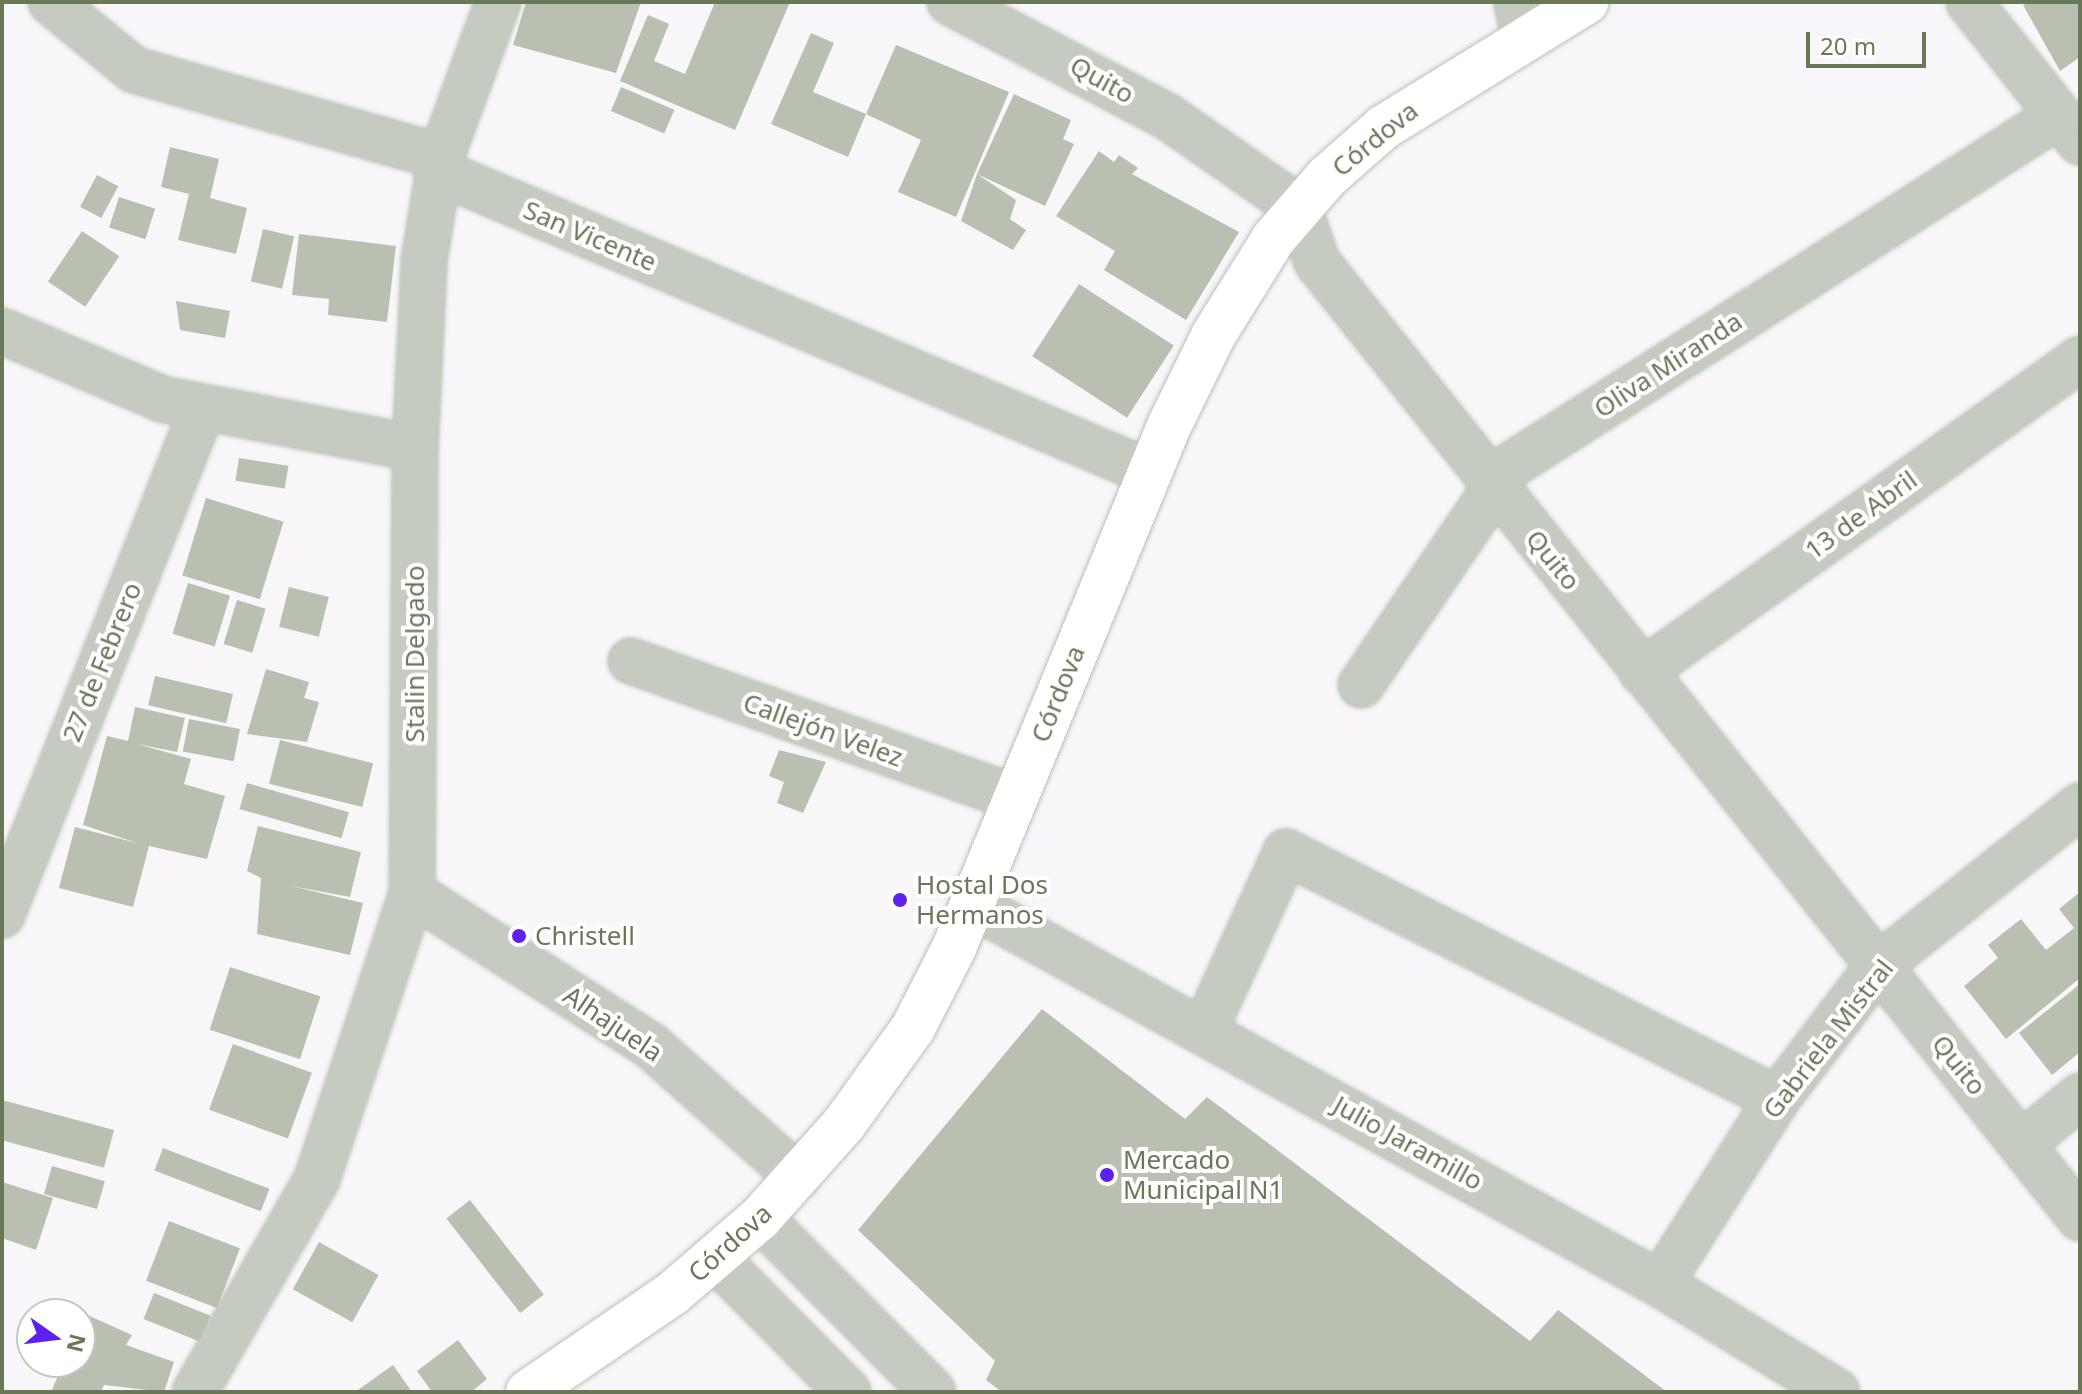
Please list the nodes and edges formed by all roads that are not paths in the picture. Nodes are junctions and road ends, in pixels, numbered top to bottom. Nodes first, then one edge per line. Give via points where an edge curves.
1 (51, 2) edge
2 (498, 2) edge
3 (950, 2) edge
4 (1586, 2) edge
5 (1969, 2) edge
6 (1521, 20) edge
7 (2069, 129) edge
8 (439, 164) junction
9 (1300, 208) junction
10 (2, 331) edge
11 (2080, 359) edge
12 (202, 410) junction
13 (415, 448) junction
14 (1149, 472) junction
15 (1492, 484) junction
16 (631, 661) dead end
17 (1642, 672) junction
18 (1361, 685) dead end
19 (1015, 798) junction
20 (2080, 806) edge
21 (412, 893) junction
22 (973, 905) junction
23 (2, 915) edge
24 (1878, 966) junction
25 (1205, 1029) junction
26 (2080, 1096) edge
27 (1777, 1099) junction
28 (2023, 1143) junction
29 (798, 1177) junction
30 (760, 1218) junction
31 (2080, 1218) edge
32 (716, 1259) junction
33 (1660, 1284) junction
34 (195, 1392) edge
35 (528, 1392) edge
36 (848, 1392) edge
37 (933, 1392) edge
38 (1837, 1392) edge

1 - 8 street, San Vicente via 134,70
2 - 8 street, Stalin Delgado
3 - 9 street, Quito via 1168,117
4 - 6 street, Córdova
5 - 7 street
6 - 9 street, Córdova via 1384,127
7 - 15 street, Oliva Miranda
8 - 13 street, Stalin Delgado via 424,261
8 - 14 street, San Vicente
9 - 14 street, Córdova via 1213,336
9 - 15 street, Quito via 1317,262
10 - 12 street via 113,382
11 - 17 street, 13 de Abril
12 - 13 street
12 - 23 street, 27 de Febrero
13 - 21 street, Stalin Delgado
14 - 19 street, Córdova
15 - 17 street, Quito
15 - 18 street, Oliva Miranda
16 - 19 street, Callejón Velez
17 - 24 street, Quito
19 - 22 street, Córdova
20 - 24 street, Gabriela Mistral
21 - 29 street, Alhajuela via 650,1045
21 - 34 street, Stalin Delgado via 317,1179
22 - 25 street, Julio Jaramillo
22 - 29 street, Córdova via 913,1028
24 - 27 street, Gabriela Mistral
24 - 28 street, Quito
25 - 27 street via 1286,852
25 - 33 street, Julio Jaramillo
26 - 28 street
27 - 33 street, Gabriela Mistral
28 - 31 street, Quito
29 - 30 street, Córdova
30 - 32 street, Córdova
30 - 37 street
32 - 35 street, Córdova
32 - 36 street
33 - 38 street, Julio Jaramillo

